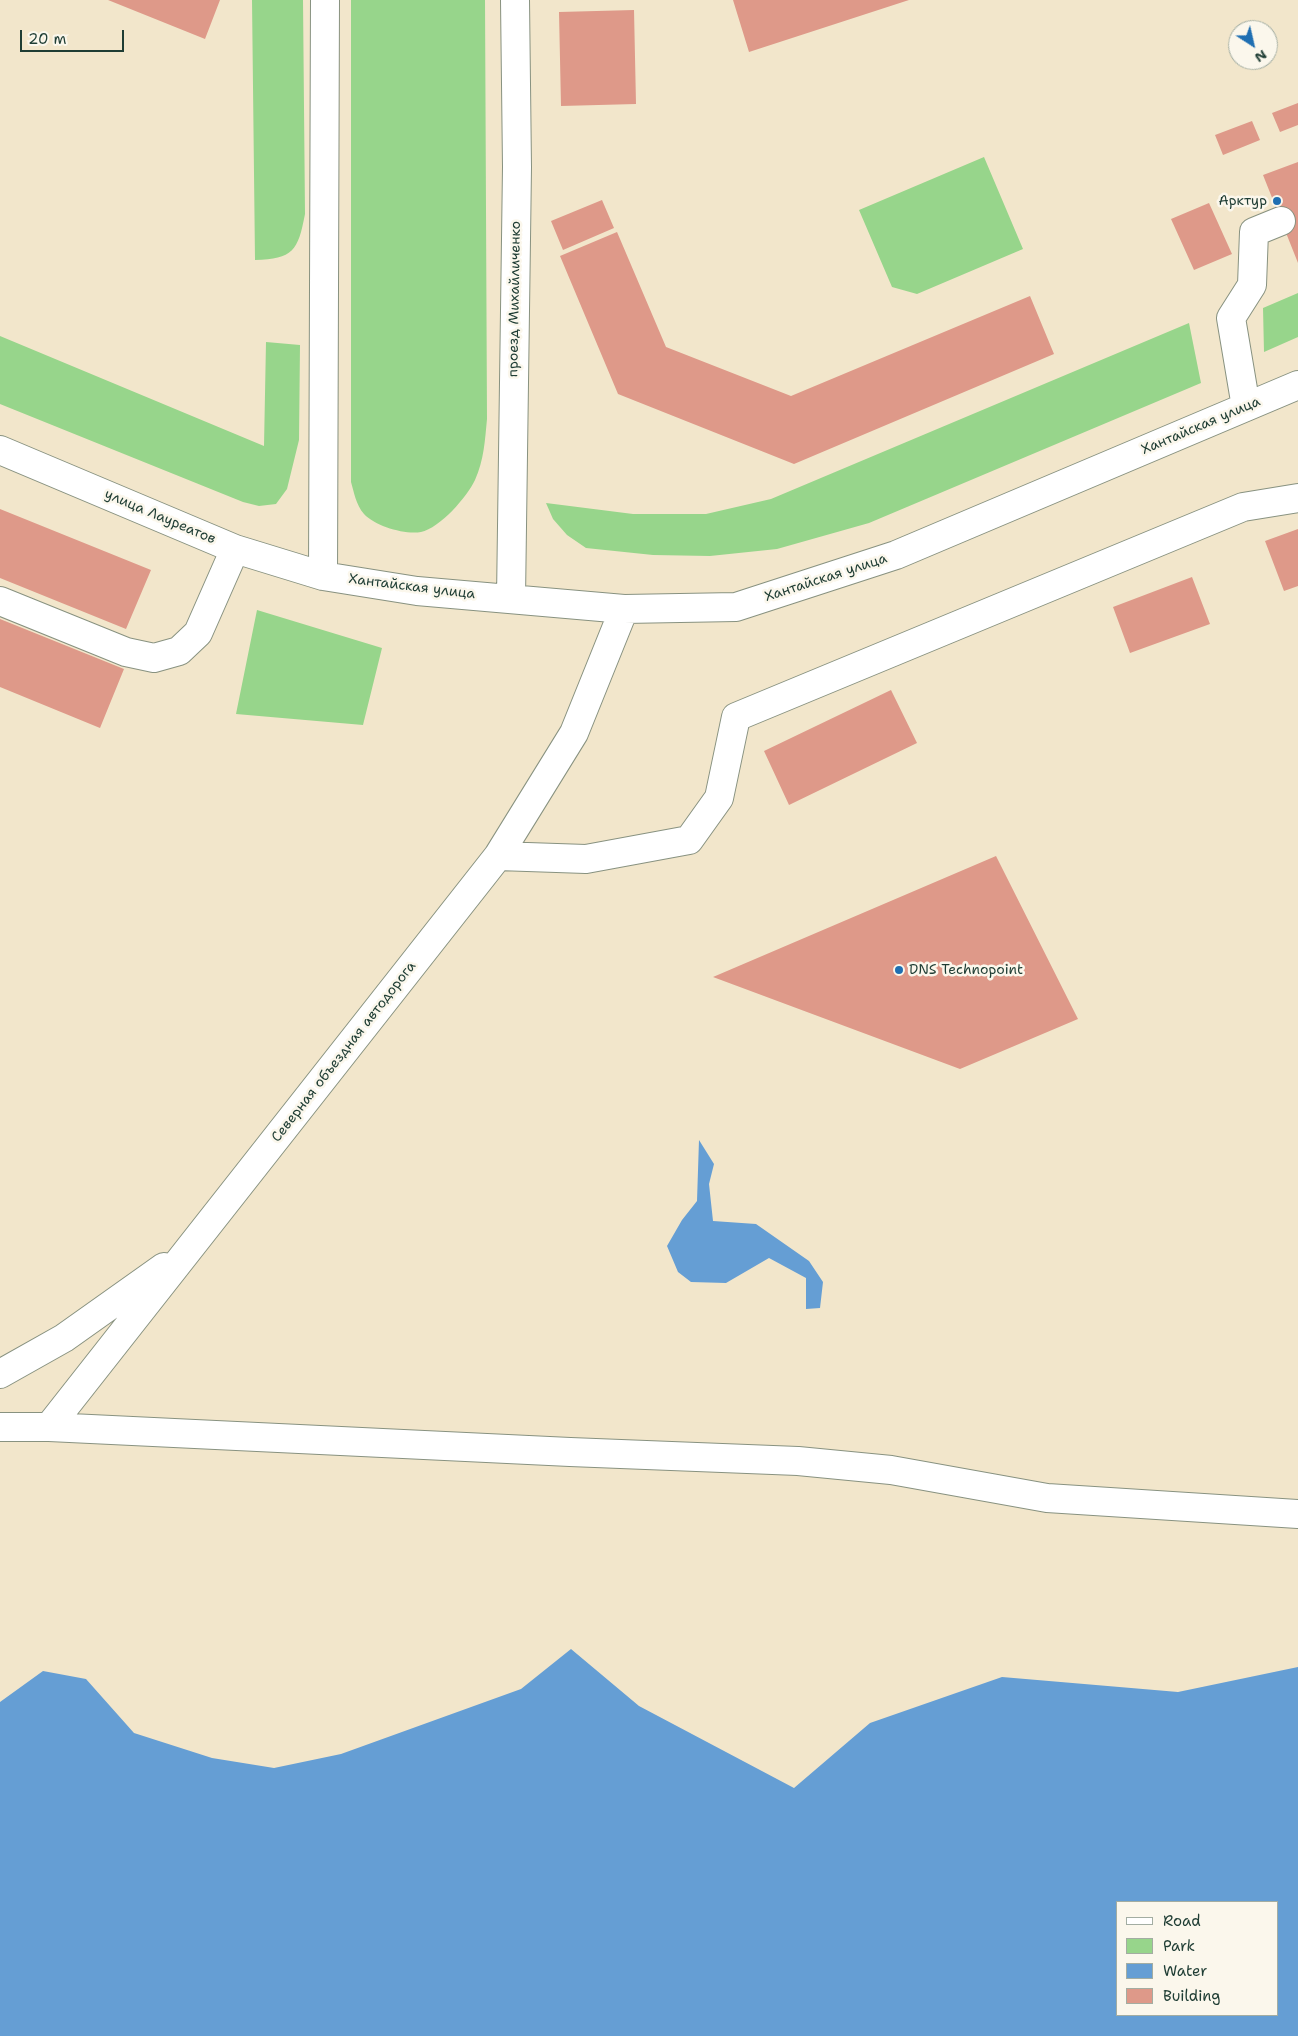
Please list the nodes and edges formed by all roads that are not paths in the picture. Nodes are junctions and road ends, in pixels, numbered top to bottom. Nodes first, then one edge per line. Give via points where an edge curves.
1 (325, 0) edge
2 (515, 0) edge
3 (1281, 221) dead end
4 (1298, 385) edge
5 (1246, 407) junction
6 (0, 450) edge
7 (1298, 498) edge
8 (235, 549) junction
9 (323, 576) junction
10 (511, 598) junction
11 (0, 600) edge
12 (624, 609) junction
13 (498, 856) junction
14 (190, 1249) junction
15 (0, 1374) edge
16 (0, 1427) edge
17 (49, 1428) junction
18 (1298, 1514) edge

1 - 9 street
2 - 10 street, проезд Михайличенко via 517,167
3 - 5 street via 1254,232 1252,285 1231,318
4 - 5 street, Хантайская улица
5 - 12 street, Хантайская улица via 896,555 746,604 736,607
6 - 8 street, улица Лауреатов
7 - 13 street via 1243,507 736,717 719,798 689,840 586,859
8 - 9 street, улица Лауреатов
8 - 11 street via 198,633 179,651 154,658 126,652
9 - 10 street, Хантайская улица via 417,590
10 - 12 street, Хантайская улица
12 - 13 street, Северная объездная автодорога via 574,733
13 - 14 street, Северная объездная автодорога
14 - 15 street via 64,1338
14 - 17 street, Северная объездная автодорога
16 - 17 street
17 - 18 street via 798,1461 891,1470 1047,1498

